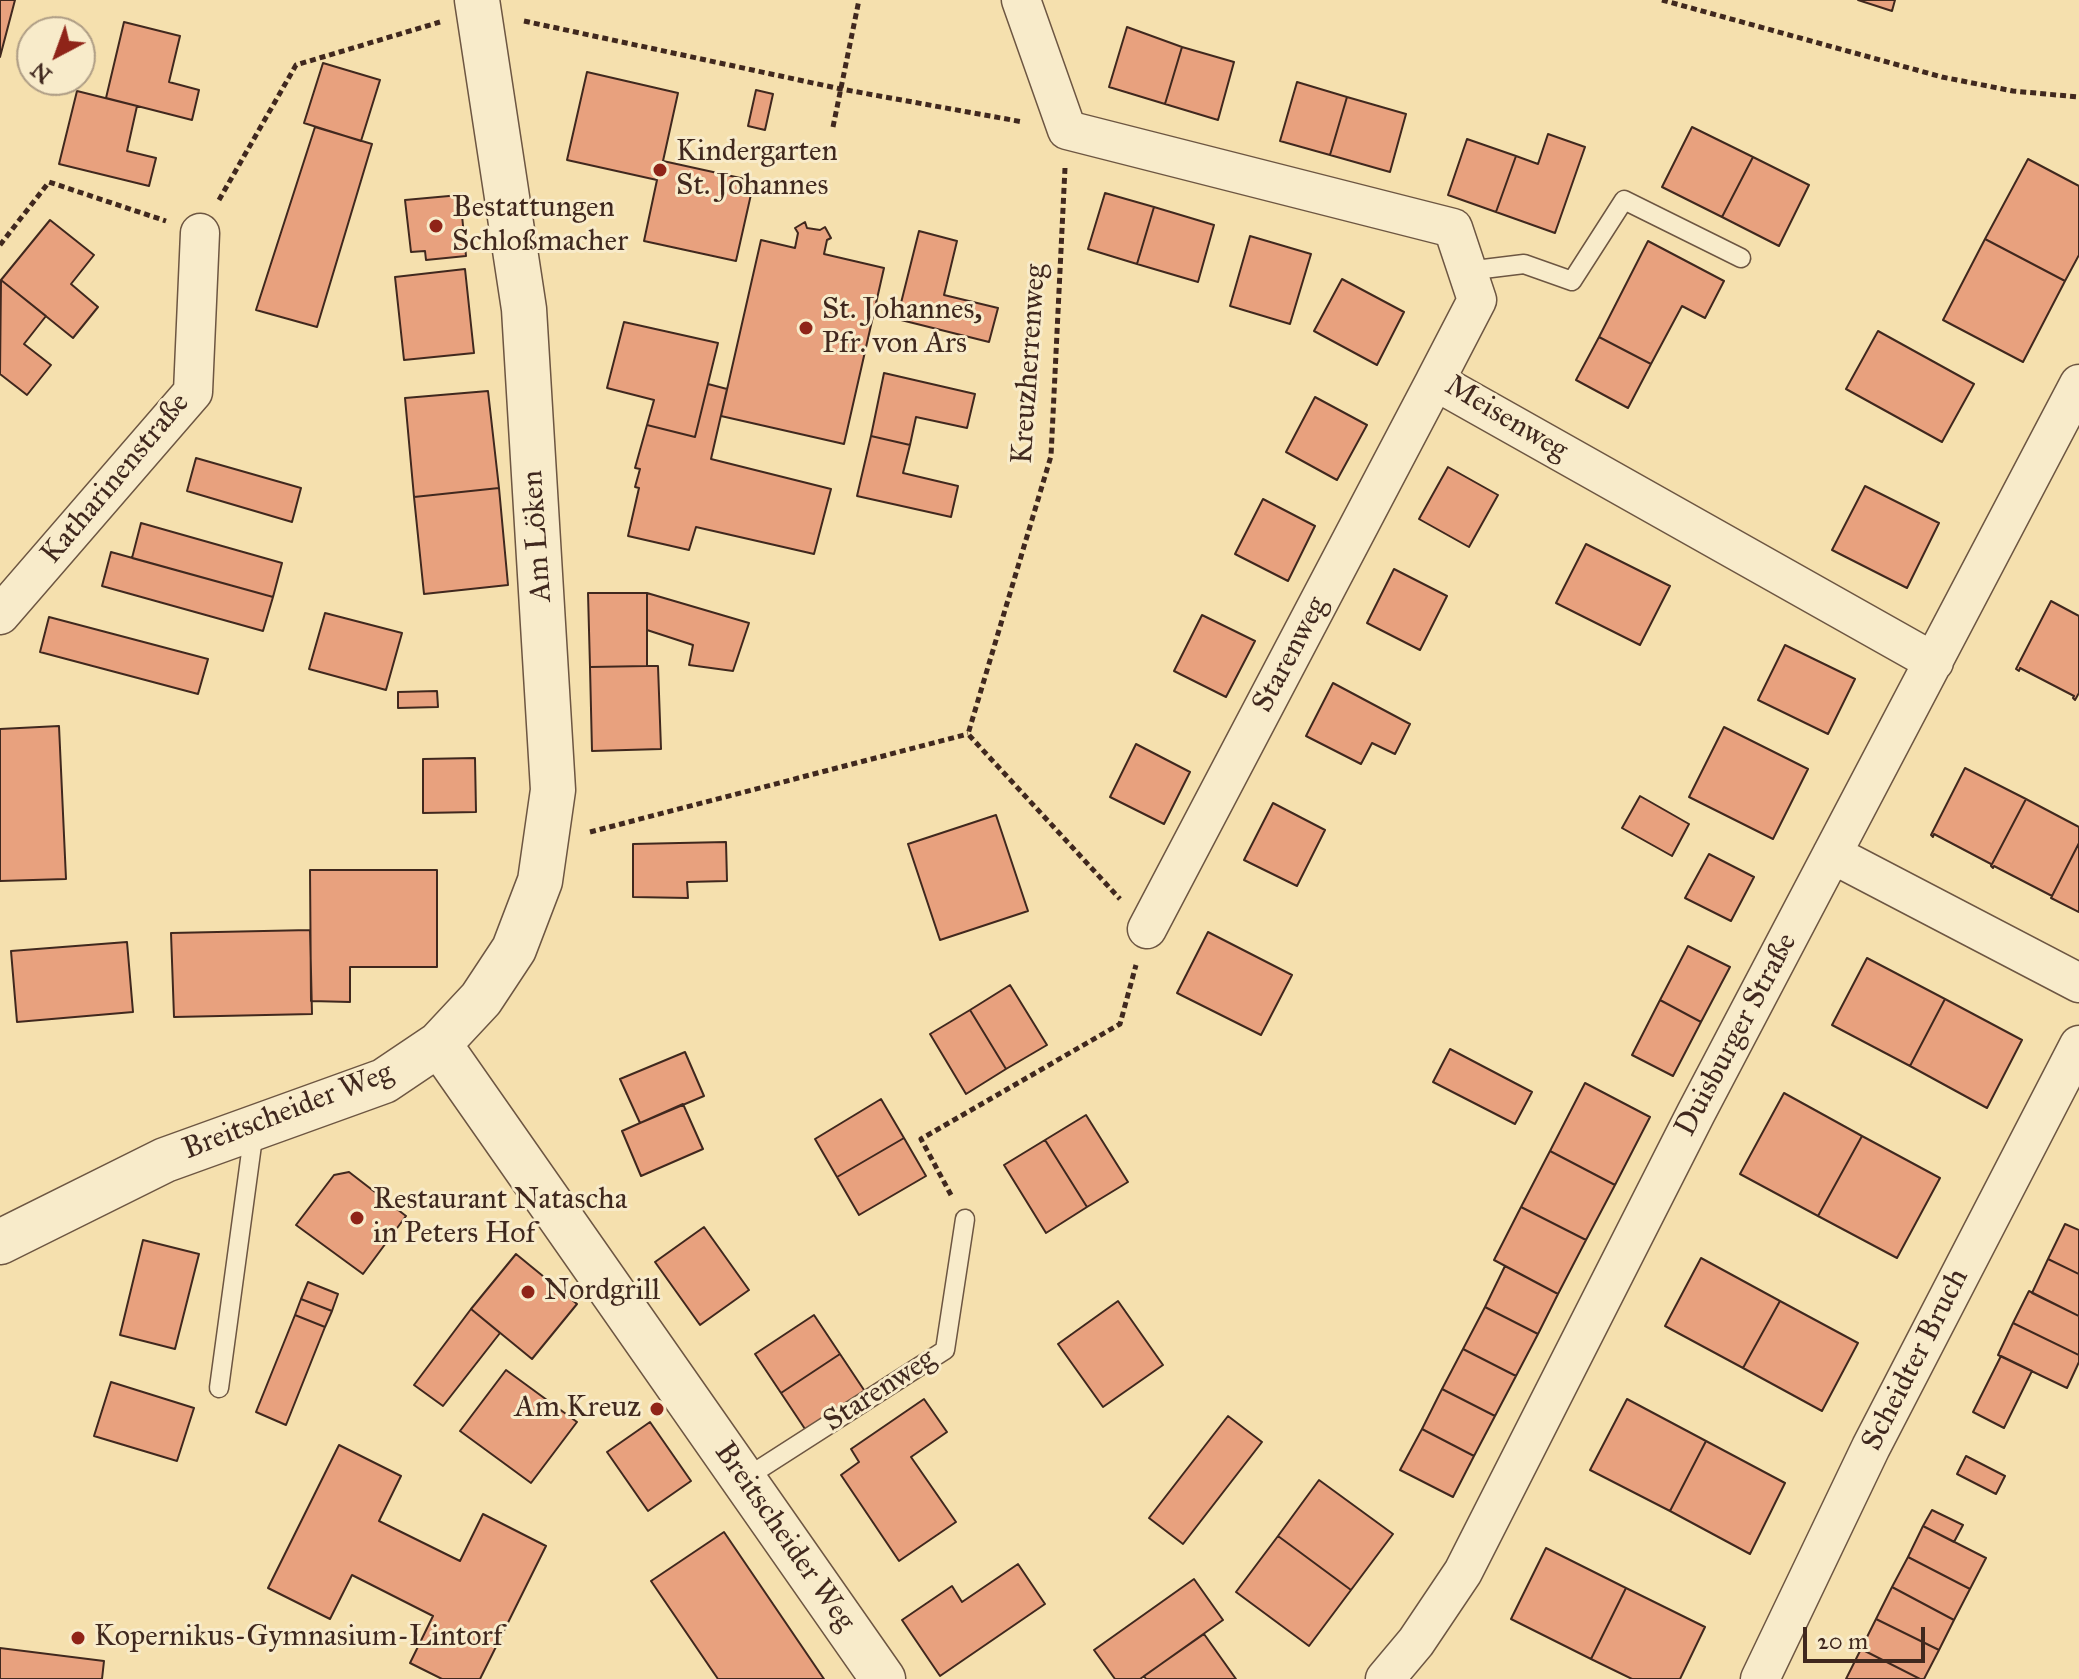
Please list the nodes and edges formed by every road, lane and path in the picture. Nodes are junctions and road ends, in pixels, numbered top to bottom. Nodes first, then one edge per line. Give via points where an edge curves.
1 (477, 0) edge
2 (859, 0) edge
3 (1021, 0) edge
4 (1662, 0) edge
5 (2079, 97) edge
6 (833, 127) dead end
7 (1067, 130) junction
8 (200, 233) dead end
9 (1741, 258) dead end
10 (1467, 271) junction
11 (1435, 381) junction
12 (2079, 384) edge
13 (0, 615) edge
14 (1934, 662) junction
15 (968, 734) junction
16 (547, 844) junction
17 (1832, 854) junction
18 (1147, 929) junction
19 (2079, 983) edge
20 (439, 1044) junction
21 (2079, 1045) edge
22 (255, 1127) junction
23 (965, 1219) joint
24 (0, 1242) edge
25 (219, 1388) dead end
26 (744, 1479) junction
27 (883, 1679) edge
28 (1385, 1679) edge
29 (1760, 1679) edge

1 - 16 street, Am Löken via 524,309 553,790
2 - 6 path
3 - 7 street
4 - 5 path via 1942,77
7 - 10 street, Meisenweg via 1453,228
7 - 15 path, Kreuzherrenweg via 1051,456
8 - 13 street, Katharinenstraße via 193,392
9 - 10 lane via 1624,200 1572,281 1524,264
10 - 11 street, Meisenweg via 1477,300
11 - 14 street, Meisenweg
11 - 18 street, Starenweg
12 - 14 street, Duisburger Straße
14 - 17 street, Duisburger Straße
15 - 16 path
15 - 18 path
16 - 20 street, Am Löken via 540,881 514,949 481,999
17 - 19 street
17 - 28 street, Duisburger Straße via 1463,1572
18 - 23 path via 1120,1024 921,1139
20 - 22 street, Breitscheider Weg via 384,1081
20 - 26 street, Breitscheider Weg
21 - 29 street, Scheidter Bruch via 1871,1447
22 - 24 street, Breitscheider Weg via 165,1160
22 - 25 lane
23 - 26 lane, Starenweg via 945,1350
26 - 27 street, Breitscheider Weg

